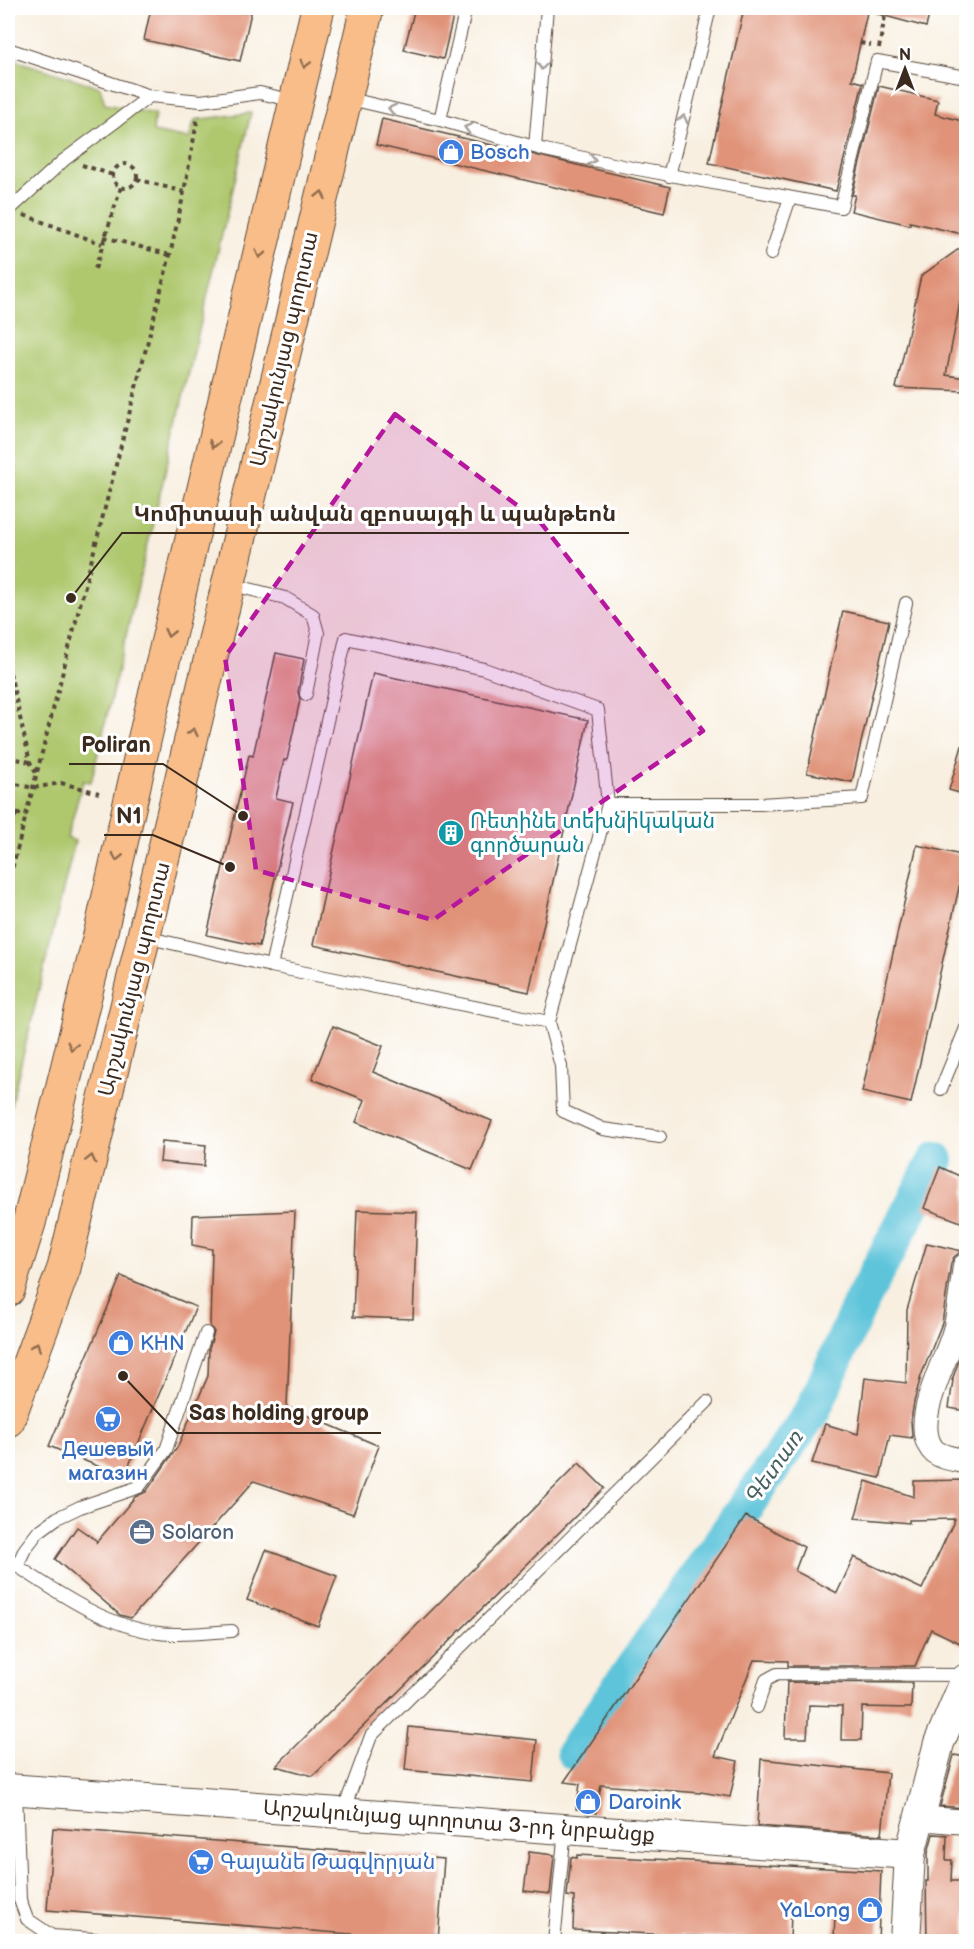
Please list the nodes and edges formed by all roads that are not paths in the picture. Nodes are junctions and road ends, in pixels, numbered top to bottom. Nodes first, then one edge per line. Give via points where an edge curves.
1 (318, 8) edge
2 (367, 8) edge
3 (466, 8) edge
4 (547, 8) edge
5 (710, 8) edge
6 (8, 49) edge
7 (966, 72) edge
8 (150, 96) junction
9 (344, 97) junction
10 (296, 102) junction
11 (440, 120) junction
12 (535, 147) junction
13 (669, 176) junction
14 (790, 198) junction
15 (8, 211) edge
16 (771, 254) dead end
17 (228, 584) junction
18 (906, 603) dead end
19 (306, 694) dead end
20 (608, 804) junction
21 (145, 937) junction
22 (271, 966) junction
23 (549, 1023) junction
24 (966, 1028) edge
25 (941, 1089) dead end
26 (660, 1137) dead end
27 (965, 1266) dead end
28 (8, 1290) edge
29 (206, 1333) dead end
30 (707, 1402) dead end
31 (8, 1420) edge
32 (966, 1462) edge
33 (12, 1563) edge
34 (232, 1631) dead end
35 (966, 1677) edge
36 (757, 1707) dead end
37 (12, 1789) edge
38 (342, 1813) junction
39 (919, 1818) junction
40 (966, 1822) edge
41 (565, 1829) junction
42 (910, 1854) junction
43 (134, 1941) edge
44 (554, 1941) edge
45 (905, 1941) edge

1 -> 10 main road, Արշակունյաց պողոտա
2 - 9 main road, Արշակունյաց պողոտա
3 - 11 lane
4 -> 12 lane
13 -> 5 lane
6 - 8 lane
7 - 14 lane via 966,77 877,60 841,207
8 - 10 lane via 201,101 260,93
8 - 15 lane via 64,160
11 -> 9 lane
17 -> 9 main road, Արշակունյաց պողոտա
10 -> 28 main road, Արշակունյաց պողոտա via 99,938 29,1223
12 -> 11 lane
12 -> 13 lane
13 - 14 lane
14 - 16 lane
17 - 19 lane via 285,598 313,615 318,633
21 -> 17 main road, Արշակունյաց պողոտա
18 - 20 lane via 862,798 760,804
20 - 22 lane via 598,710 484,669 346,638
20 - 23 lane
21 - 22 lane
31 -> 21 main road, Արշակունյաց պողոտա via 64,1268
22 - 23 lane
23 - 26 lane via 561,1066 562,1111 603,1130
24 - 25 lane
27 - 32 street via 956,1327 925,1416 933,1450
29 - 33 lane via 166,1450 139,1487 57,1518 38,1532
30 - 38 lane via 371,1736
33 - 34 lane via 105,1618 131,1628 161,1634
35 - 36 lane via 777,1674 766,1680
35 - 39 street via 939,1743
37 - 38 street, Արշակունյաց պողոտա 3-րդ նրբանցք
37 - 43 lane via 20,1900 27,1919 52,1936
38 - 41 street, Արշակունյաց պողոտա 3-րդ նրբանցք
39 - 40 street
39 - 42 street
41 - 42 street, Արշակունյաց պողոտա 3-րդ նրբանցք
41 - 44 lane
42 - 45 street

